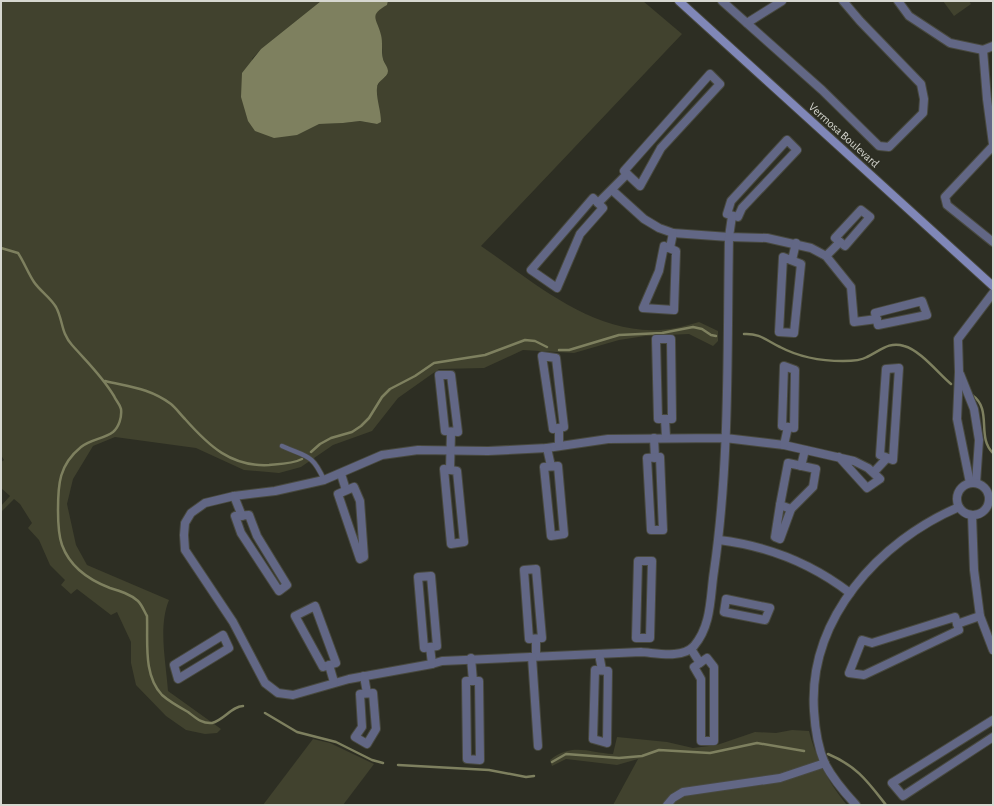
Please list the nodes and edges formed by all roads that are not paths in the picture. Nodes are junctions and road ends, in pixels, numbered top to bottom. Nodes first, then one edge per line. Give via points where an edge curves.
1 (679, 1) edge
2 (722, 1) edge
3 (782, 1) edge
4 (843, 1) edge
5 (898, 1) edge
6 (747, 23) junction
7 (993, 46) edge
8 (983, 50) junction
9 (990, 98) edge
10 (992, 127) edge
11 (993, 145) edge
12 (628, 174) junction
13 (612, 190) junction
14 (598, 203) junction
15 (732, 216) junction
16 (673, 233) junction
17 (728, 238) junction
18 (840, 242) dead end
19 (993, 242) edge
20 (796, 244) junction
21 (670, 248) junction
22 (826, 256) junction
23 (792, 260) junction
24 (993, 286) edge
25 (993, 293) edge
26 (877, 319) junction
27 (959, 372) junction
28 (665, 419) junction
29 (788, 427) junction
30 (559, 428) junction
31 (451, 432) junction
32 (666, 437) junction
33 (654, 438) junction
34 (726, 438) junction
35 (560, 445) junction
36 (784, 445) junction
37 (282, 446) dead end
38 (547, 448) junction
39 (451, 449) junction
40 (805, 450) junction
41 (839, 456) junction
42 (655, 458) junction
43 (887, 458) junction
44 (551, 466) junction
45 (801, 466) junction
46 (450, 470) junction
47 (874, 472) junction
48 (341, 474) junction
49 (324, 480) junction
50 (973, 483) junction
51 (346, 490) junction
52 (234, 496) junction
53 (991, 501) edge
54 (780, 505) junction
55 (959, 507) junction
56 (791, 509) junction
57 (972, 515) junction
58 (242, 516) junction
59 (719, 540) junction
60 (850, 592) junction
61 (711, 602) junction
62 (725, 606) junction
63 (980, 616) junction
64 (957, 624) junction
65 (990, 632) edge
66 (240, 634) junction
67 (643, 638) junction
68 (536, 639) junction
69 (226, 642) junction
70 (430, 647) junction
71 (690, 649) junction
72 (993, 650) edge
73 (641, 652) junction
74 (599, 654) junction
75 (534, 656) junction
76 (472, 658) junction
77 (700, 663) junction
78 (432, 664) junction
79 (329, 665) junction
80 (602, 670) junction
81 (364, 676) junction
82 (473, 681) junction
83 (334, 682) junction
84 (367, 693) junction
85 (993, 720) edge
86 (993, 737) edge
87 (538, 746) dead end
88 (825, 763) junction
89 (667, 805) edge
90 (856, 805) edge

1 - 24 main road, Vermosa Boulevard
2 - 6 street
3 - 6 street
4 - 6 street via 921,84 923,113 888,147 879,146 822,90
5 - 8 street via 909,16 950,43
7 - 8 street
8 - 9 street
9 - 10 street
10 - 11 street
11 - 19 street via 945,197 947,206
12 - 12 street via 640,186 661,148 720,84 710,74 624,171
12 - 13 street
13 - 14 street
13 - 16 street via 644,219 658,228
14 - 14 street via 603,208 580,234 557,288 531,270 593,198
15 - 15 street via 738,217 742,208 797,150 787,140 731,201 727,214
15 - 17 street
16 - 17 street
16 - 21 street
17 - 20 street via 767,238
17 - 34 street
18 - 22 street
20 - 22 street
20 - 23 street
21 - 21 street via 664,246 658,271 643,308 674,310 676,251
22 - 26 street via 851,286 854,322
23 - 23 street via 783,257 780,332 794,333 802,264
25 - 27 street via 958,339
26 - 26 street via 878,325 927,315 922,301 876,314
27 - 50 street via 957,418
27 - 50 street via 974,409 978,440
28 - 28 street via 658,419 656,339 671,339 672,419
28 - 32 street
29 - 29 street via 782,426 784,366 795,370 794,428
29 - 36 street
30 - 30 street via 553,429 542,356 556,358 564,428
30 - 35 street
31 - 31 street via 458,432 451,375 439,376 445,432
31 - 39 street
32 - 33 street
32 - 34 street
33 - 35 street via 608,439
33 - 42 street
34 - 36 street
34 - 59 street
35 - 38 street
36 - 40 street
37 - 49 lane via 309,457 315,462
38 - 39 street via 488,451
38 - 44 street
39 - 46 street
39 - 48 street via 382,455
40 - 41 street
40 - 45 street
41 - 47 street
41 - 47 street via 867,488 880,479
42 - 42 street via 647,458 651,530 663,530 660,457
43 - 43 street via 880,455 886,369 899,368 893,460
43 - 47 street
44 - 44 street via 558,466 564,534 551,536 544,467
45 - 54 street via 788,464
45 - 56 street via 816,469 813,487
46 - 46 street via 457,471 464,542 451,544 444,469
48 - 49 street
48 - 51 street
49 - 52 street via 274,491
50 - 53 street via 987,491
50 - 55 street via 965,485 958,492
51 - 51 street via 354,487 360,501 364,557 360,558 338,494
52 - 58 street
52 - 66 street via 205,503 191,513 185,523 184,535 185,550
53 - 57 street via 982,513
54 - 56 street
54 - 56 street via 775,537 780,539
55 - 57 street
55 - 60 street via 927,522 898,542 872,566
57 - 63 street via 974,570
58 - 58 street via 249,515 257,536 287,585 279,591 241,533 235,516
59 - 60 street via 755,546 790,557 822,573
59 - 61 street
60 - 88 street via 828,631 816,673 814,719
61 - 62 street
61 - 71 street via 704,630
62 - 62 street via 724,612 765,620 770,608 726,599
63 - 64 street
63 - 65 street
64 - 64 street via 956,617 872,643 862,640 849,673 864,675 959,630
65 - 72 street
66 - 69 street
66 - 83 street via 261,678 273,691 282,695 293,695
67 - 67 street via 636,638 638,561 652,561 650,638
67 - 73 street
68 - 68 street via 529,639 524,570 536,569 542,638
68 - 75 street
69 - 69 street via 229,648 178,679 174,665 223,635
70 - 70 street via 424,648 418,577 431,576 436,646
70 - 78 street
71 - 73 street via 673,655
71 - 77 street
73 - 74 street
74 - 75 street
74 - 80 street
75 - 76 street
75 - 87 street
76 - 78 street via 442,660
76 - 82 street
77 - 77 street via 694,667 700,678 701,741 714,741 714,667 707,658
78 - 81 street
79 - 79 street via 323,667 295,616 315,606 336,663
79 - 83 street
80 - 80 street via 595,670 593,739 607,743 608,671
81 - 83 street
81 - 84 street
82 - 82 street via 466,681 467,759 480,760 479,681
84 - 84 street via 373,693 376,729 367,744 355,737 362,727 360,694
85 - 86 street via 892,783 903,796
88 - 89 street via 780,778 683,792
88 - 90 street

